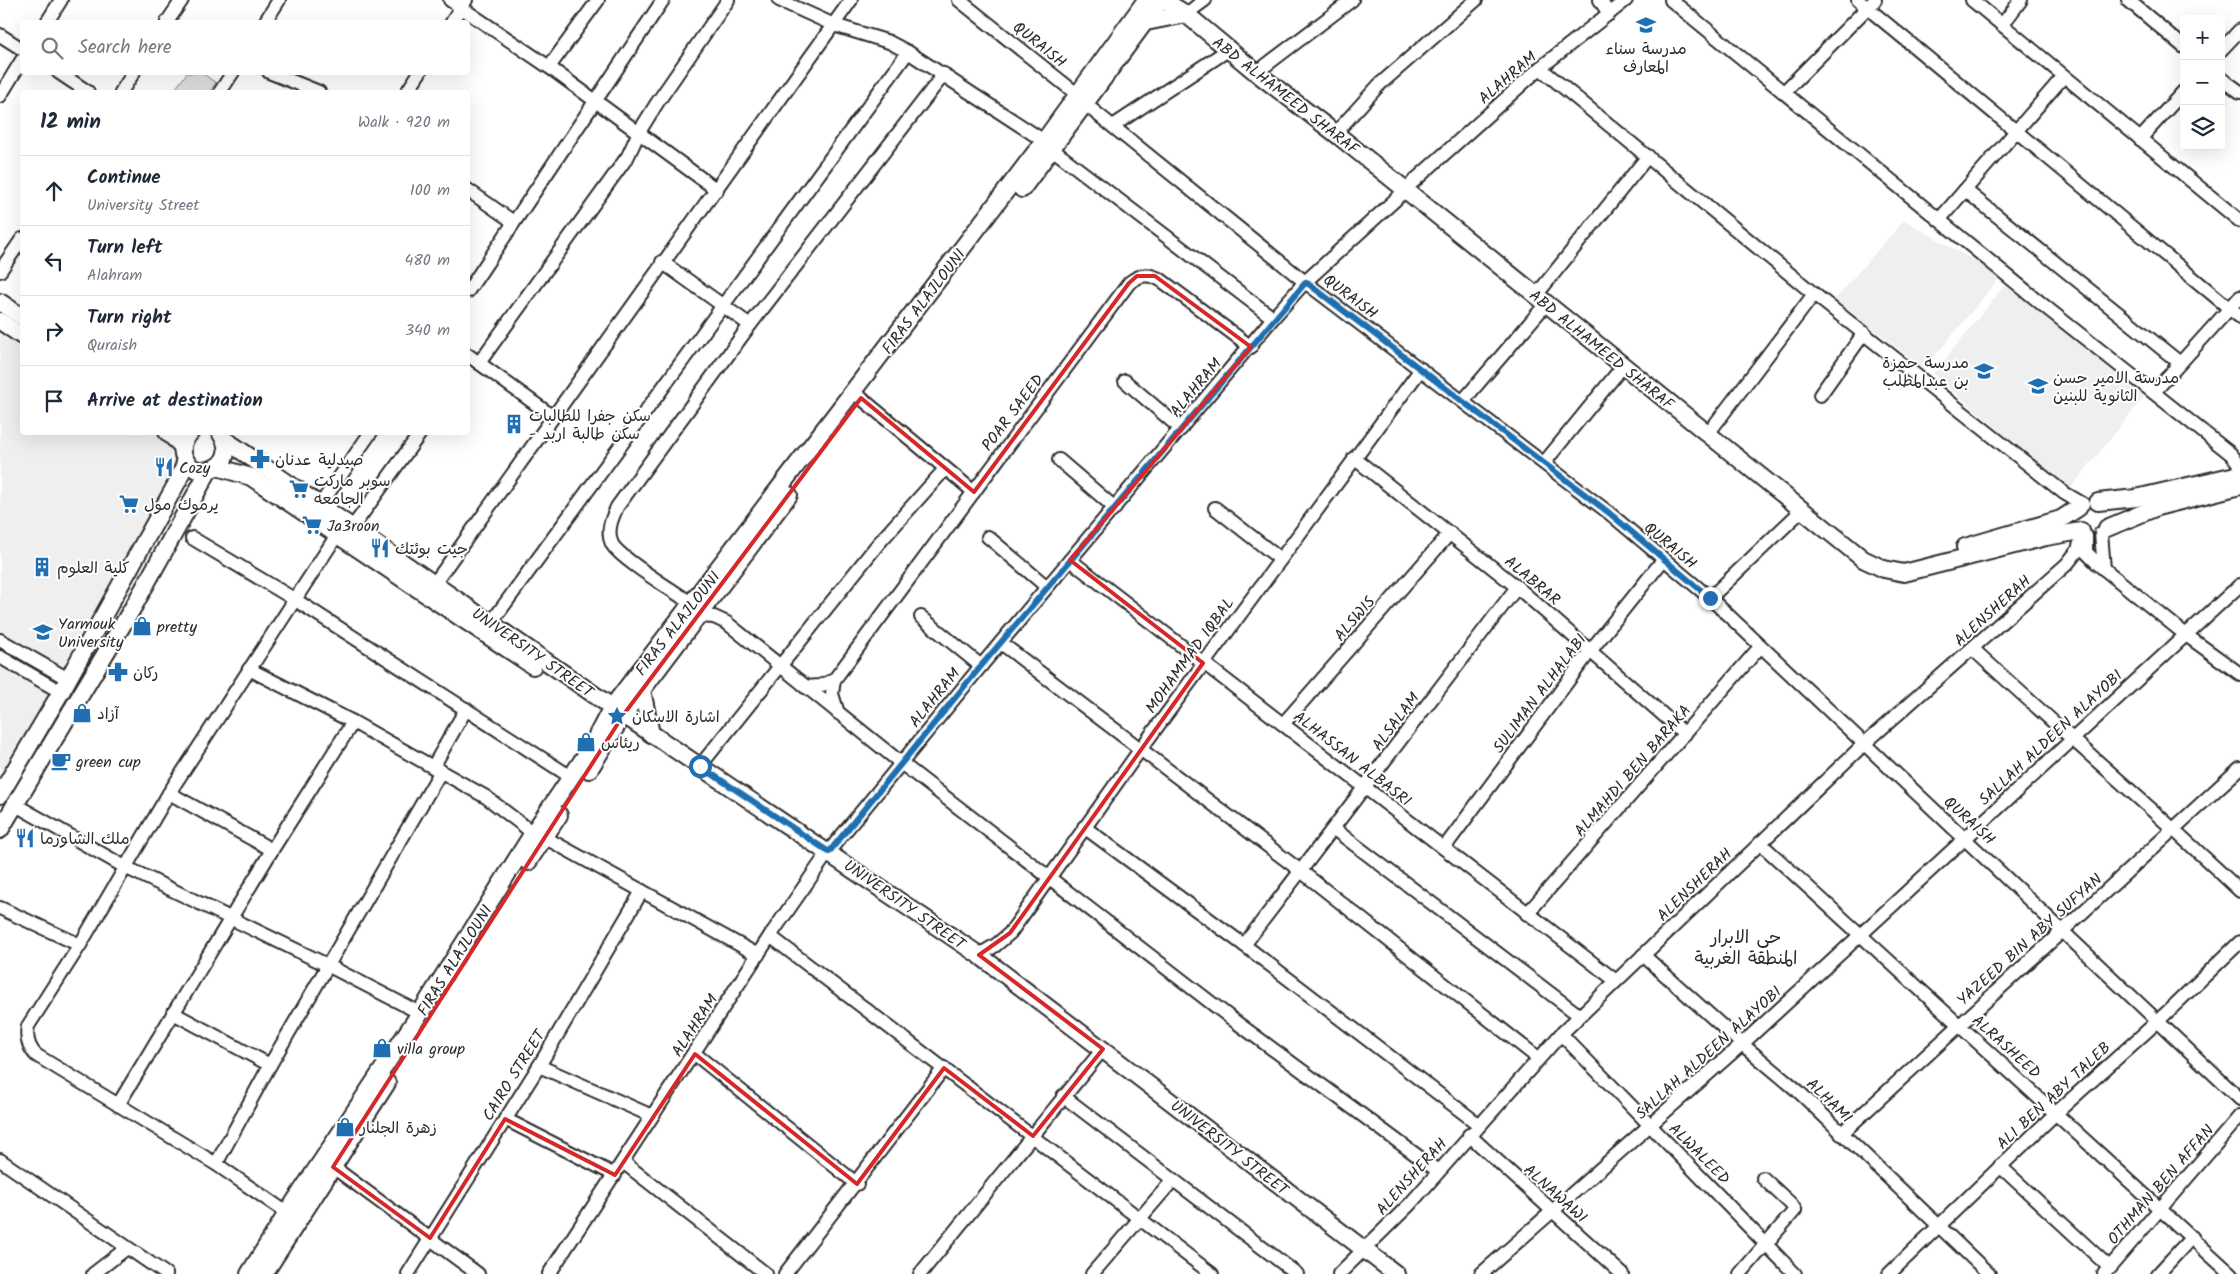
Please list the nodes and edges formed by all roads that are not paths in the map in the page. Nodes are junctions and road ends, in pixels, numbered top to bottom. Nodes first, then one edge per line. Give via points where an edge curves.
1 (61, 0) edge
2 (182, 0) edge
3 (278, 0) edge
4 (598, 0) edge
5 (663, 0) edge
6 (728, 0) edge
7 (779, 0) edge
8 (851, 0) edge
9 (960, 0) edge
10 (1135, 0) edge
11 (1146, 0) edge
12 (1162, 0) edge
13 (1352, 0) edge
14 (1476, 0) edge
15 (1600, 0) edge
16 (1626, 0) edge
17 (1671, 0) edge
18 (1972, 0) edge
19 (2021, 0) edge
20 (2128, 0) edge
21 (459, 2) edge
22 (1867, 3) edge
23 (1192, 6) edge
24 (1609, 14) junction
25 (48, 20) edge
26 (168, 20) edge
27 (266, 20) edge
28 (453, 20) edge
29 (1139, 20) junction
30 (834, 25) junction
31 (2002, 25) junction
32 (2240, 30) edge
33 (0, 35) edge
34 (2180, 44) edge
35 (2225, 46) edge
36 (20, 49) edge
37 (1228, 50) junction
38 (908, 52) junction
39 (20, 63) edge
40 (549, 67) junction
41 (1540, 68) junction
42 (1262, 70) junction
43 (944, 74) junction
44 (62, 75) edge
45 (132, 75) edge
46 (231, 75) edge
47 (276, 75) edge
48 (418, 75) edge
49 (2063, 76) junction
50 (2225, 81) edge
51 (85, 90) edge
52 (122, 90) edge
53 (221, 90) edge
54 (314, 90) edge
55 (408, 90) edge
56 (1785, 91) junction
57 (2240, 92) edge
58 (2180, 95) edge
59 (0, 96) edge
60 (594, 99) junction
61 (1081, 100) junction
62 (1113, 126) junction
63 (1341, 127) junction
64 (639, 132) junction
65 (2016, 132) junction
66 (2140, 139) junction
67 (1048, 145) junction
68 (1648, 156) junction
69 (1410, 186) junction
70 (717, 190) junction
71 (1966, 190) junction
72 (470, 191) edge
73 (1939, 220) junction
74 (2240, 220) edge
75 (512, 221) junction
76 (20, 242) edge
77 (662, 262) junction
78 (0, 271) edge
79 (1306, 282) junction
80 (470, 288) edge
81 (1814, 294) junction
82 (1544, 296) junction
83 (2240, 297) edge
84 (0, 302) edge
85 (722, 305) junction
86 (2229, 308) junction
87 (20, 316) edge
88 (2240, 317) edge
89 (1274, 318) junction
90 (0, 321) edge
91 (750, 325) junction
92 (1864, 333) junction
93 (20, 335) edge
94 (1251, 347) junction
95 (472, 361) edge
96 (2180, 363) junction
97 (1623, 366) junction
98 (1421, 368) junction
99 (1125, 380) dead end
100 (2154, 392) junction
101 (1820, 395) dead end
102 (861, 398) junction
103 (1463, 401) junction
104 (552, 416) junction
105 (1713, 427) junction
106 (1182, 429) junction
107 (169, 435) edge
108 (189, 435) edge
109 (369, 435) edge
110 (419, 435) edge
111 (222, 436) edge
112 (184, 454) junction
113 (1354, 458) junction
114 (1059, 460) dead end
115 (1544, 463) junction
116 (2240, 465) edge
117 (213, 469) junction
118 (945, 469) junction
119 (2240, 474) edge
120 (2240, 486) edge
121 (974, 492) junction
122 (320, 505) junction
123 (2086, 505) junction
124 (1115, 508) junction
125 (1215, 508) dead end
126 (1801, 511) junction
127 (352, 528) junction
128 (2092, 532) junction
129 (1450, 533) junction
130 (337, 535) junction
131 (988, 537) dead end
132 (192, 538) dead end
133 (1280, 559) junction
134 (1070, 560) junction
135 (1663, 560) junction
136 (434, 584) junction
137 (2240, 585) edge
138 (1047, 587) junction
139 (1517, 587) junction
140 (1710, 598) junction
141 (294, 599) junction
142 (696, 610) junction
143 (921, 618) dead end
144 (491, 623) junction
145 (2186, 634) junction
146 (0, 640) edge
147 (1001, 643) junction
148 (1760, 646) junction
149 (1973, 649) junction
150 (1591, 650) junction
151 (0, 657) edge
152 (1204, 663) junction
153 (781, 666) junction
154 (981, 666) junction
155 (249, 669) junction
156 (2240, 674) edge
157 (834, 680) junction
158 (64, 685) junction
159 (805, 687) junction
160 (642, 690) junction
161 (466, 710) junction
162 (616, 715) junction
163 (840, 715) junction
164 (353, 722) junction
165 (1283, 724) junction
166 (651, 734) junction
167 (1685, 734) junction
168 (2071, 740) junction
169 (1864, 744) junction
170 (1140, 750) junction
171 (901, 763) junction
172 (700, 766) junction
173 (2240, 768) edge
174 (437, 769) junction
175 (571, 777) junction
176 (1365, 788) junction
177 (169, 793) junction
178 (0, 795) edge
179 (14, 804) junction
180 (1084, 827) junction
181 (1334, 829) junction
182 (2174, 829) junction
183 (0, 830) edge
184 (539, 835) junction
185 (1965, 838) junction
186 (1760, 843) junction
187 (1444, 848) junction
188 (272, 850) junction
189 (829, 852) junction
190 (126, 868) junction
191 (1302, 872) junction
192 (1050, 876) junction
193 (642, 891) junction
194 (2240, 891) edge
195 (0, 908) edge
196 (1527, 914) junction
197 (231, 918) junction
198 (2062, 930) junction
199 (1860, 934) junction
200 (770, 936) junction
201 (2240, 942) edge
202 (1244, 945) junction
203 (80, 946) junction
204 (758, 955) junction
205 (979, 955) junction
206 (1643, 955) junction
207 (327, 965) junction
208 (1616, 981) junction
209 (173, 1013) junction
210 (420, 1014) junction
211 (1580, 1016) junction
212 (2158, 1021) junction
213 (1959, 1024) junction
214 (1561, 1034) junction
215 (1742, 1044) junction
216 (1103, 1049) junction
217 (695, 1054) junction
218 (1538, 1058) junction
219 (270, 1065) junction
220 (539, 1066) junction
221 (944, 1068) junction
222 (1064, 1096) junction
223 (2240, 1099) edge
224 (118, 1105) junction
225 (2056, 1112) junction
226 (652, 1116) junction
227 (2240, 1116) edge
228 (505, 1119) junction
229 (1478, 1124) junction
230 (1650, 1126) junction
231 (1842, 1134) junction
232 (1469, 1135) junction
233 (1033, 1136) junction
234 (0, 1160) edge
235 (623, 1162) junction
236 (216, 1164) junction
237 (2000, 1166) junction
238 (334, 1167) junction
239 (1438, 1172) junction
240 (614, 1175) junction
241 (1763, 1178) dead end
242 (1173, 1180) junction
243 (857, 1184) junction
244 (2161, 1209) junction
245 (1552, 1212) junction
246 (287, 1213) junction
247 (1139, 1220) junction
248 (1937, 1226) junction
249 (2192, 1237) junction
250 (430, 1238) junction
251 (1766, 1244) junction
252 (127, 1248) junction
253 (1365, 1251) junction
254 (2107, 1271) edge
255 (164, 1273) edge
256 (93, 1274) edge
257 (249, 1274) edge
258 (264, 1274) edge
259 (408, 1274) edge
260 (478, 1274) edge
261 (549, 1274) edge
262 (766, 1274) edge
263 (785, 1274) edge
264 (920, 1274) edge
265 (1092, 1274) edge
266 (1212, 1274) edge
267 (1297, 1274) edge
268 (1339, 1274) edge
269 (1396, 1274) edge
270 (1481, 1274) edge
271 (1622, 1274) edge
272 (1740, 1274) edge
273 (1795, 1274) edge
274 (1889, 1274) edge
275 (1989, 1274) edge
276 (2158, 1274) edge
277 (2231, 1274) edge

1 - 25 street
2 - 26 street
3 - 27 street
4 - 40 street
5 - 60 street
6 - 64 street
7 - 30 street
8 - 30 street
9 - 61 street, QURAISH
10 - 29 main road
11 - 29 main road, FIRAS ALAJLOUNI
12 - 23 main road, ABD ALHAMEED SHARAF
12 - 29 main road, FIRAS ALAJLOUNI
13 - 42 street
14 - 63 street via 1379,85
15 - 24 street
16 - 24 street, ALAHRAM
17 - 56 street
18 - 31 street
19 - 31 street
20 - 34 street
21 - 28 street
21 - 40 street
22 - 56 street
22 - 65 street
23 - 29 main road
23 - 37 main road, ABD ALHAMEED SHARAF
23 - 42 main road, ABD ALHAMEED SHARAF
24 - 41 street, ALAHRAM
29 - 61 main road, FIRAS ALAJLOUNI
30 - 38 street via 889,42
30 - 70 street
31 - 49 street
32 - 35 street
33 - 36 street
37 - 42 main road, ABD ALHAMEED SHARAF
37 - 62 street
38 - 43 street
38 - 85 street
39 - 59 street
40 - 60 street
41 - 68 street
41 - 69 street, ALAHRAM
42 - 63 main road, ABD ALHAMEED SHARAF
42 - 69 main road, ABD ALHAMEED SHARAF
43 - 67 street
43 - 91 street
44 - 51 street
45 - 52 street
46 - 53 street
47 - 54 street
48 - 55 street
49 - 65 street
49 - 66 street
50 - 57 street
56 - 73 street
58 - 66 street
60 - 64 street
60 - 75 street
61 - 62 street, QURAISH
61 - 67 main road, FIRAS ALAJLOUNI
62 - 79 street, QURAISH
63 - 69 main road, ABD ALHAMEED SHARAF
64 - 70 street
64 - 95 street via 628,156
65 - 71 street
65 - 86 street
66 - 74 street
67 - 89 street
67 - 102 main road, FIRAS ALAJLOUNI
67 - 142 main road, FIRAS ALAJLOUNI
68 - 81 street
68 - 82 street
69 - 79 street, ALAHRAM
69 - 82 main road, ABD ALHAMEED SHARAF
70 - 77 street
71 - 73 street
71 - 96 street
72 - 75 street
73 - 100 street
75 - 80 street
76 - 78 street
77 - 85 street
77 - 104 street
79 - 89 street, ALAHRAM
79 - 98 street, QURAISH
81 - 92 street
81 - 105 street
82 - 97 main road, ABD ALHAMEED SHARAF
82 - 103 street
82 - 105 main road, ABD ALHAMEED SHARAF
83 - 86 street
84 - 87 main road
85 - 91 street
85 - 144 street
86 - 88 street
86 - 96 street
89 - 94 street, ALAHRAM
90 - 93 main road
91 - 142 street via 612,518 610,537 617,550
92 - 101 street
92 - 123 street via 2064,493
94 - 106 street, ALAHRAM
94 - 121 street, POAR SAEED via 1162,280 1147,274 1137,276 1129,282
95 - 104 street
96 - 100 street
97 - 115 street
97 - 126 main road, ABD ALHAMEED SHARAF
98 - 103 street, QURAISH
98 - 113 street, MOHAMMAD IQBAL
99 - 106 street
100 - 116 street via 2231,454
102 - 118 street
102 - 142 main road, FIRAS ALAJLOUNI
103 - 115 street, QURAISH
104 - 136 street
105 - 123 main road, ABD ALHAMEED SHARAF via 1850,540 1892,562 1923,559 2061,519
106 - 124 street, ALAHRAM
107 - 112 main road
108 - 112 main road
109 - 122 street
110 - 127 street
111 - 117 main road via 226,451
111 - 122 main road, UNIVERSITY STREET
112 - 117 main road, UNIVERSITY STREET via 196,469
112 - 158 main road via 178,481
113 - 129 street, ALABRAR
113 - 133 street, MOHAMMAD IQBAL
114 - 124 street
115 - 135 street, QURAISH
117 - 130 main road, UNIVERSITY STREET via 251,477
117 - 179 main road
118 - 121 street
118 - 153 street via 878,544
119 - 123 main road via 2136,498
120 - 128 main road, ABD ALHAMEED SHARAF via 2157,507
121 - 157 street, POAR SAEED
122 - 127 main road, UNIVERSITY STREET
123 - 128 main road via 2076,523
123 - 128 main road via 2109,513 2110,518
124 - 134 street, ALAHRAM
125 - 133 street
126 - 128 main road, ABD ALHAMEED SHARAF via 1863,559 1884,569 1904,573 2046,537
126 - 140 street
127 - 136 main road, UNIVERSITY STREET
128 - 145 street via 2104,569
128 - 149 street, ALENSHERAH via 2067,564
129 - 139 street, ALABRAR
129 - 165 street, ALSWIS
130 - 141 street
130 - 162 main road, UNIVERSITY STREET
131 - 138 street
132 - 141 street
133 - 152 street, MOHAMMAD IQBAL
134 - 138 street, ALAHRAM
134 - 152 street, ALHASSAN ALBASRI
135 - 140 street, QURAISH
135 - 150 street, SULIMAN ALHALABI
136 - 144 main road, UNIVERSITY STREET
137 - 145 street, SALLAH ALDEEN ALAYOBI
138 - 147 street, ALAHRAM
139 - 150 street, ALABRAR
139 - 176 street, ALSALAM
140 - 148 street, QURAISH
141 - 155 street
141 - 161 street
142 - 153 street via 728,623
142 - 160 main road, FIRAS ALAJLOUNI
142 - 162 main road, FIRAS ALAJLOUNI
143 - 154 street
144 - 162 main road, UNIVERSITY STREET
145 - 156 street
145 - 168 street, SALLAH ALDEEN ALAYOBI
146 - 158 street
147 - 154 street, ALAHRAM
147 - 170 street
148 - 167 street, ALMAHDI BEN BARAKA
148 - 169 street, QURAISH
149 - 168 street
149 - 169 street, ALENSHERAH
150 - 167 street, ALABRAR
150 - 187 street, SULIMAN ALHALABI
151 - 158 street
152 - 165 street, ALHASSAN ALBASRI
152 - 170 street, MOHAMMAD IQBAL
153 - 159 street
153 - 172 street
154 - 171 street, ALAHRAM
155 - 164 street
155 - 177 street
157 - 159 street via 820,686
157 - 163 street via 833,702
158 - 178 main road
159 - 163 street
160 - 162 main road, FIRAS ALAJLOUNI
160 - 166 main road
161 - 174 street
161 - 175 street
162 - 166 main road, UNIVERSITY STREET
162 - 175 main road, FIRAS ALAJLOUNI
162 - 184 main road, FIRAS ALAJLOUNI
163 - 171 street
164 - 174 street
164 - 188 street
165 - 176 street, ALHASSAN ALBASRI
166 - 172 main road, UNIVERSITY STREET
167 - 196 street, ALMAHDI BEN BARAKA
168 - 182 street
168 - 185 street, SALLAH ALDEEN ALAYOBI
169 - 185 street, QURAISH
169 - 186 street, ALENSHERAH
170 - 180 street, MOHAMMAD IQBAL
170 - 191 street
171 - 189 street, ALAHRAM
171 - 192 street
172 - 189 main road, UNIVERSITY STREET
173 - 182 street, YAZEED BIN ABY SUFYAN
174 - 184 street via 486,797
174 - 207 street
175 - 184 main road, FIRAS ALAJLOUNI
176 - 181 street, ALSALAM
176 - 187 street, ALHASSAN ALBASRI
177 - 188 street
177 - 190 street
179 - 183 main road
179 - 190 street
180 - 192 street, MOHAMMAD IQBAL
180 - 202 street
181 - 191 street, ALSALAM
181 - 211 street
182 - 194 street
182 - 198 street, YAZEED BIN ABY SUFYAN
184 - 193 street
184 - 210 main road, FIRAS ALAJLOUNI
184 - 238 main road, FIRAS ALAJLOUNI
185 - 198 street, QURAISH
185 - 199 street, SALLAH ALDEEN ALAYOBI
186 - 199 street, ALRASHEED
186 - 206 street, ALENSHERAH
187 - 196 street, ALHASSAN ALBASRI
188 - 197 street
189 - 200 street, ALAHRAM
189 - 205 main road, UNIVERSITY STREET
190 - 197 street
190 - 203 street
191 - 202 street, ALSALAM
191 - 218 street
192 - 205 street, MOHAMMAD IQBAL via 1004,940
192 - 239 street via 1236,1022
193 - 204 street
193 - 220 street, CAIRO STREET
195 - 203 street
196 - 208 street, ALHASSAN ALBASRI
197 - 207 street
197 - 209 street
198 - 212 street, QURAISH
198 - 213 street, YAZEED BIN ABY SUFYAN
199 - 213 street, ALRASHEED
199 - 215 street, SALLAH ALDEEN ALAYOBI
200 - 204 street, ALAHRAM
200 - 221 street
201 - 212 street, ALI BEN ABY TALEB
202 - 229 street
203 - 224 street via 28,1026 26,1035 36,1055
204 - 217 street, ALAHRAM
205 - 216 main road, UNIVERSITY STREET
206 - 208 street, ALENSHERAH
206 - 215 street, ALHAMI
207 - 210 street
207 - 219 street
208 - 211 street, ALENSHERAH
209 - 219 street
209 - 224 street
210 - 246 main road, FIRAS ALAJLOUNI
211 - 214 street, ALENSHERAH
212 - 223 street, QURAISH
212 - 225 street, ALI BEN ABY TALEB
213 - 225 street, ALRASHEED
213 - 231 street, YAZEED BIN ABY SUFYAN
214 - 218 street, ALENSHERAH
214 - 230 street, ALWALEED
215 - 230 street, SALLAH ALDEEN ALAYOBI
215 - 231 street, ALHAMI via 1798,1091
216 - 222 street
216 - 253 main road, UNIVERSITY STREET
217 - 226 street, ALAHRAM
217 - 243 street
218 - 229 street, ALENSHERAH
219 - 236 street
220 - 226 street
220 - 228 street, CAIRO STREET
221 - 233 street
221 - 243 street
222 - 233 street
222 - 242 street
224 - 236 street
225 - 237 street, ALI BEN ABY TALEB
225 - 244 street, ALRASHEED
226 - 235 street, ALAHRAM
227 - 244 street, OTHMAN BEN AFFAN
228 - 240 street
228 - 250 street, CAIRO STREET
229 - 232 street, ALENSHERAH
230 - 245 street, SALLAH ALDEEN ALAYOBI
230 - 251 street, ALWALEED
231 - 248 street, ALHAMI
232 - 239 street, ALENSHERAH
232 - 245 street, ALNAWAWI
233 - 247 street
233 - 264 street
234 - 252 street
235 - 240 street, ALAHRAM
235 - 262 street
236 - 246 street
237 - 248 street, ALI BEN ABY TALEB
237 - 254 street
238 - 250 street
238 - 258 main road, FIRAS ALAJLOUNI
239 - 253 street, ALENSHERAH
240 - 261 street, ALAHRAM
241 - 251 street via 1795,1210
242 - 247 street
242 - 267 street
243 - 263 street
244 - 249 street, ALRASHEED
244 - 254 street, OTHMAN BEN AFFAN
245 - 270 street, SALLAH ALDEEN ALAYOBI
245 - 271 street, ALNAWAWI
246 - 257 main road, FIRAS ALAJLOUNI
247 - 265 street
247 - 266 street
248 - 274 street, ALI BEN ABY TALEB
248 - 275 street, ALHAMI
249 - 276 street
249 - 277 street, ALRASHEED
250 - 259 street, CAIRO STREET
250 - 260 street
251 - 272 street
251 - 273 street, ALWALEED
252 - 255 street
252 - 256 street
253 - 268 street, ALENSHERAH
253 - 269 main road, UNIVERSITY STREET

